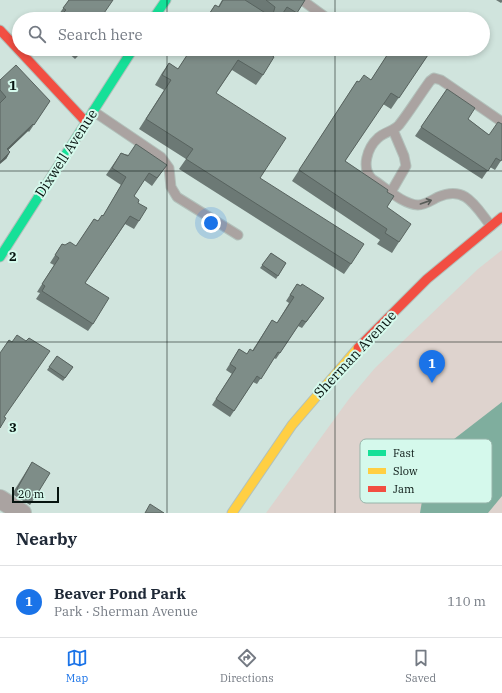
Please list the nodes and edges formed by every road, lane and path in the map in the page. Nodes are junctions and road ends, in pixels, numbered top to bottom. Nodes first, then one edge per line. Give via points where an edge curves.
1 (166, 0) edge
2 (302, 0) edge
3 (158, 12) edge
4 (318, 12) edge
5 (0, 30) edge
6 (12, 43) edge
7 (24, 56) edge
8 (129, 56) edge
9 (93, 111) junction
10 (86, 122) junction
11 (502, 122) edge
12 (393, 130) junction
13 (391, 192) junction
14 (502, 217) edge
15 (491, 226) junction
16 (238, 235) dead end
17 (0, 257) edge
18 (0, 499) edge
19 (22, 513) edge
20 (232, 513) edge

1 - 3 main road
2 - 4 lane
5 - 6 main road
7 - 10 main road
8 - 9 main road, Dixwell Avenue
9 - 10 main road, Dixwell Avenue
9 - 16 lane via 161,157 169,168 171,187 176,197
10 - 17 main road, Dixwell Avenue
11 - 12 lane via 441,80 434,78
12 - 13 lane via 406,166
12 - 13 lane via 377,138 369,152 365,168 372,179
13 -> 15 lane via 407,202 418,205 452,193 460,194 467,197
14 - 15 main road, Sherman Avenue
15 - 20 main road, Sherman Avenue via 401,304 343,364 273,451
18 - 19 street

